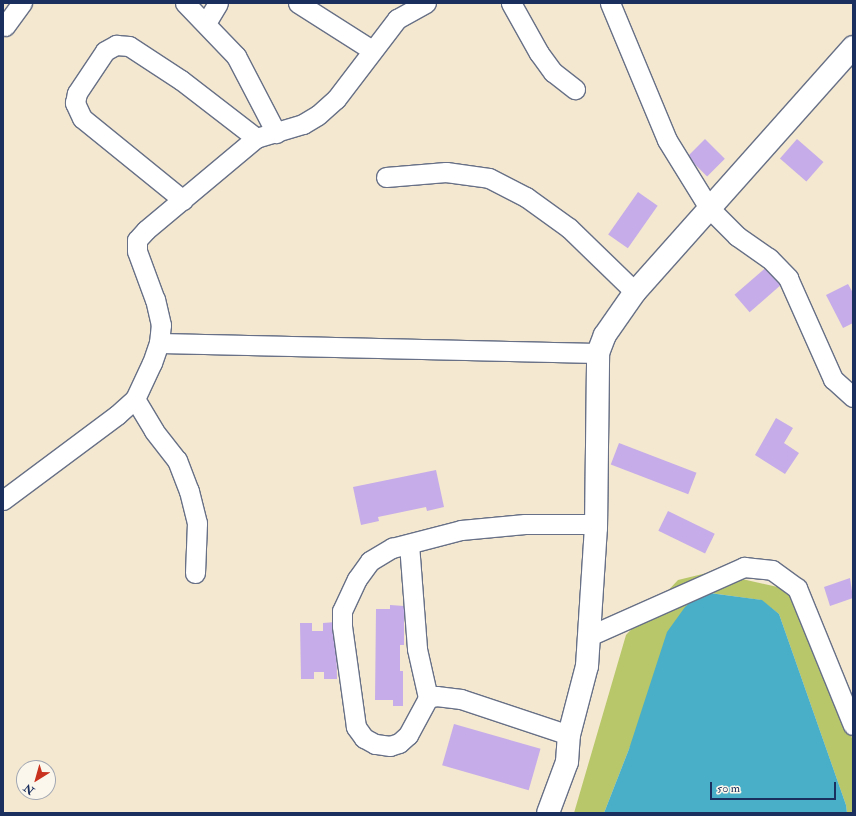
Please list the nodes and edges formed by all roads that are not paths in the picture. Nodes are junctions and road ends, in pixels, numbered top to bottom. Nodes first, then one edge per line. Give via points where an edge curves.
1 (22, 3) edge
2 (185, 3) edge
3 (218, 3) edge
4 (298, 3) edge
5 (426, 3) edge
6 (511, 3) edge
7 (610, 3) edge
8 (206, 23) junction
9 (5, 26) dead end
10 (853, 47) edge
11 (372, 50) junction
12 (575, 88) dead end
13 (276, 133) junction
14 (256, 138) junction
15 (386, 178) dead end
16 (183, 200) junction
17 (708, 208) junction
18 (635, 292) junction
19 (159, 343) junction
20 (598, 353) junction
21 (853, 397) edge
22 (135, 399) junction
23 (3, 500) edge
24 (596, 524) junction
25 (409, 544) junction
26 (194, 573) dead end
27 (589, 636) junction
28 (428, 698) junction
29 (853, 725) edge
30 (568, 735) junction
31 (548, 813) edge

1 - 9 street
2 - 8 street
3 - 8 street
4 - 11 street
5 - 11 street via 397,19
6 - 12 street via 548,65
7 - 17 street via 667,140
8 - 13 street via 236,56
10 - 17 street
11 - 13 street via 336,99 318,115 303,124
13 - 14 street
14 - 16 street
14 - 16 street via 181,80 129,46 116,45 104,51 77,93 75,103 82,118
15 - 18 street via 446,172 489,178 526,197 569,228
16 - 19 street via 137,240 137,251 155,300 161,325
17 - 18 street
17 - 21 street via 737,236 769,258 788,278 833,379
18 - 20 street via 611,324
19 - 20 street
19 - 22 street
20 - 24 street
22 - 23 street
22 - 26 street via 154,431 176,460 189,491 197,523
24 - 25 street via 525,524 461,530
24 - 27 street
25 - 28 street via 417,649
25 - 28 street via 392,548 370,561 357,579 342,611 356,727 364,738 375,744 398,744 408,735
27 - 29 street via 744,567 772,570 797,588
27 - 30 street via 587,666
28 - 30 street via 436,696 461,699
30 - 31 street via 566,762

